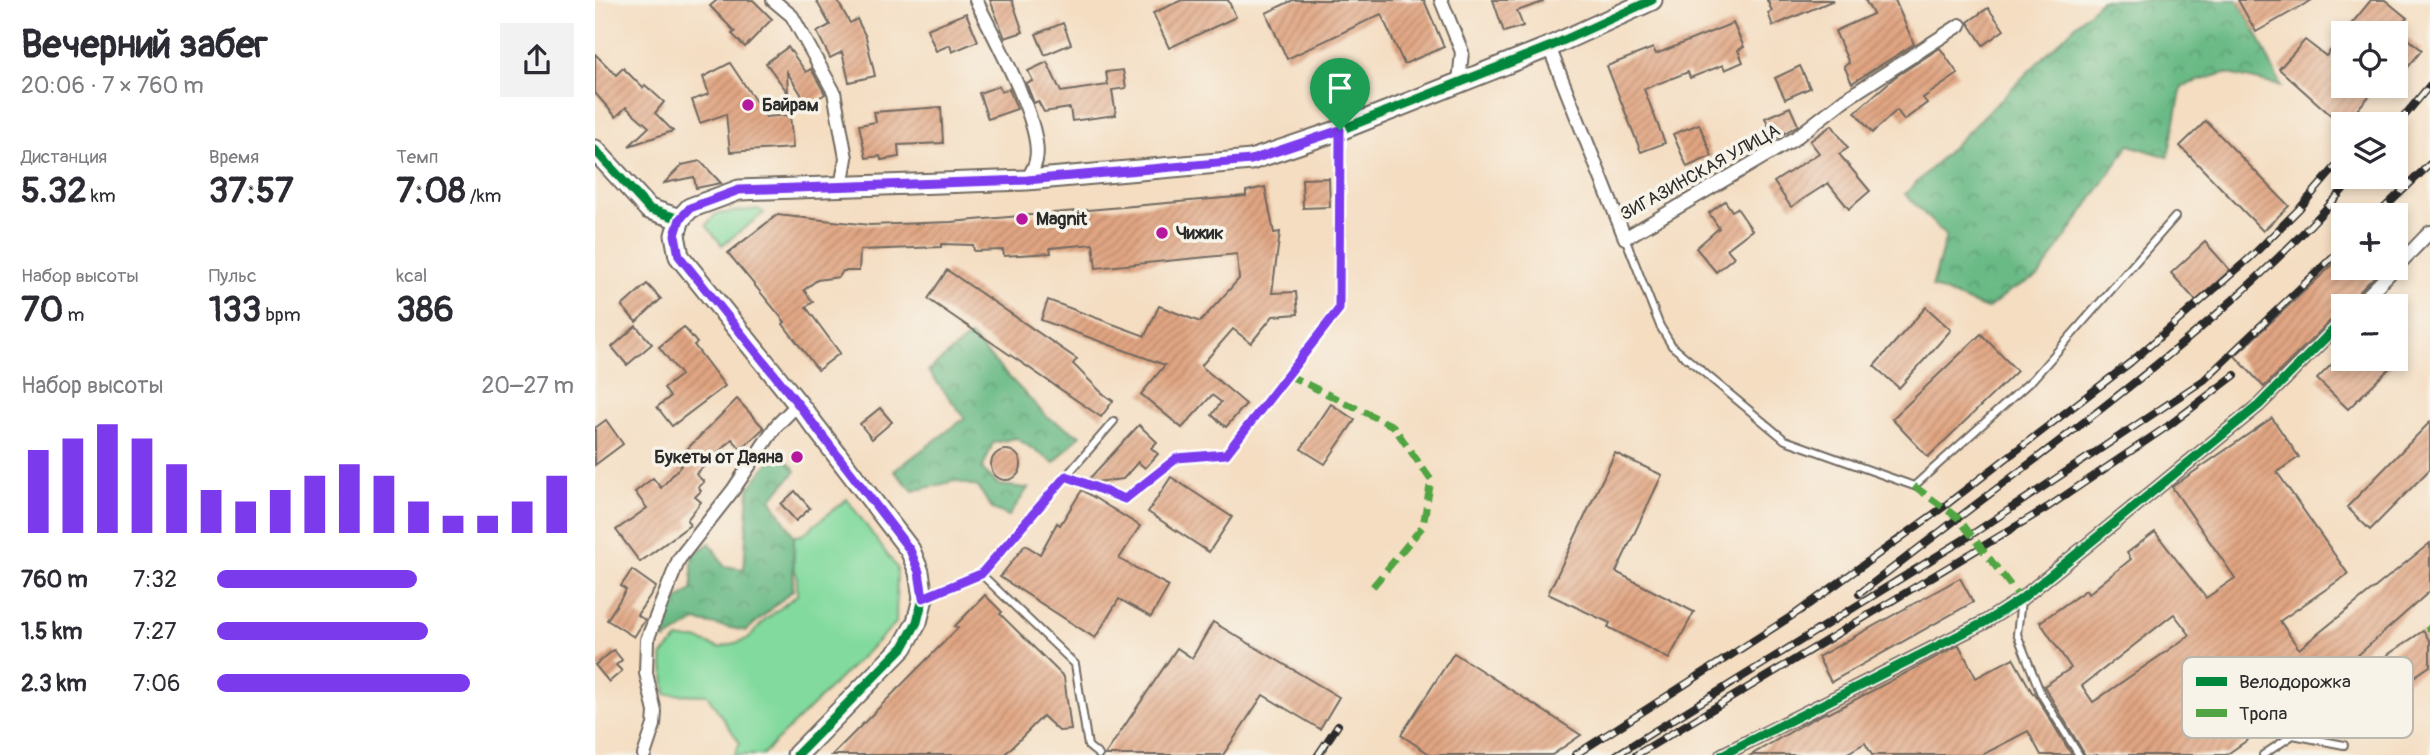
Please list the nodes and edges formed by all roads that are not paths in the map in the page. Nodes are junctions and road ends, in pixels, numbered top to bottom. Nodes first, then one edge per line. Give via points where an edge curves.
1 (773, 0) edge
2 (976, 0) edge
3 (1441, 0) edge
4 (1651, 0) edge
5 (1960, 24) dead end
6 (1549, 47) junction
7 (1459, 82) junction
8 (1340, 130) junction
9 (595, 150) edge
10 (1027, 180) junction
11 (841, 187) junction
12 (2175, 217) dead end
13 (680, 219) junction
14 (2430, 232) edge
15 (1626, 238) junction
16 (2408, 254) edge
17 (2382, 280) edge
18 (2369, 294) edge
19 (2331, 332) edge
20 (798, 404) junction
21 (1114, 421) dead end
22 (1066, 476) junction
23 (981, 574) junction
24 (923, 598) junction
25 (2021, 599) junction
26 (2288, 738) edge
27 (2308, 738) edge
28 (2344, 745) dead end
29 (644, 755) edge
30 (797, 755) edge
31 (1099, 755) edge
32 (1722, 755) edge
33 (2079, 755) edge
34 (2263, 755) edge

1 - 11 street via 792,16 834,92 846,158
2 - 10 street via 1030,116 1036,161
3 - 7 street via 1462,52
4 - 6 street
5 - 15 street, ЗИГАЗИНСКАЯ УЛИЦА via 1844,100 1794,139
6 - 7 street
6 - 15 street, ЗИГАЗИНСКАЯ УЛИЦА
7 - 8 street
8 - 10 street via 1251,160
8 - 22 lane via 1339,309 1226,454 1177,458 1125,499
9 - 13 street via 649,209
10 - 11 street
11 - 13 street via 739,190 690,208
12 - 15 lane via 2033,379 1914,486 1784,440 1682,354 1660,326
13 - 20 street via 675,235 679,256
14 - 16 street
17 - 18 street
19 - 25 street via 2259,405
20 - 24 street via 910,550
20 - 29 street via 776,426 679,559 647,640 646,673 655,712
21 - 22 lane
22 - 23 lane
23 - 24 lane
23 - 31 lane via 1075,664 1088,746
24 - 30 street via 904,648
25 - 32 street via 1985,622
25 - 33 lane via 2017,634 2041,694
26 - 34 lane
27 - 28 lane

